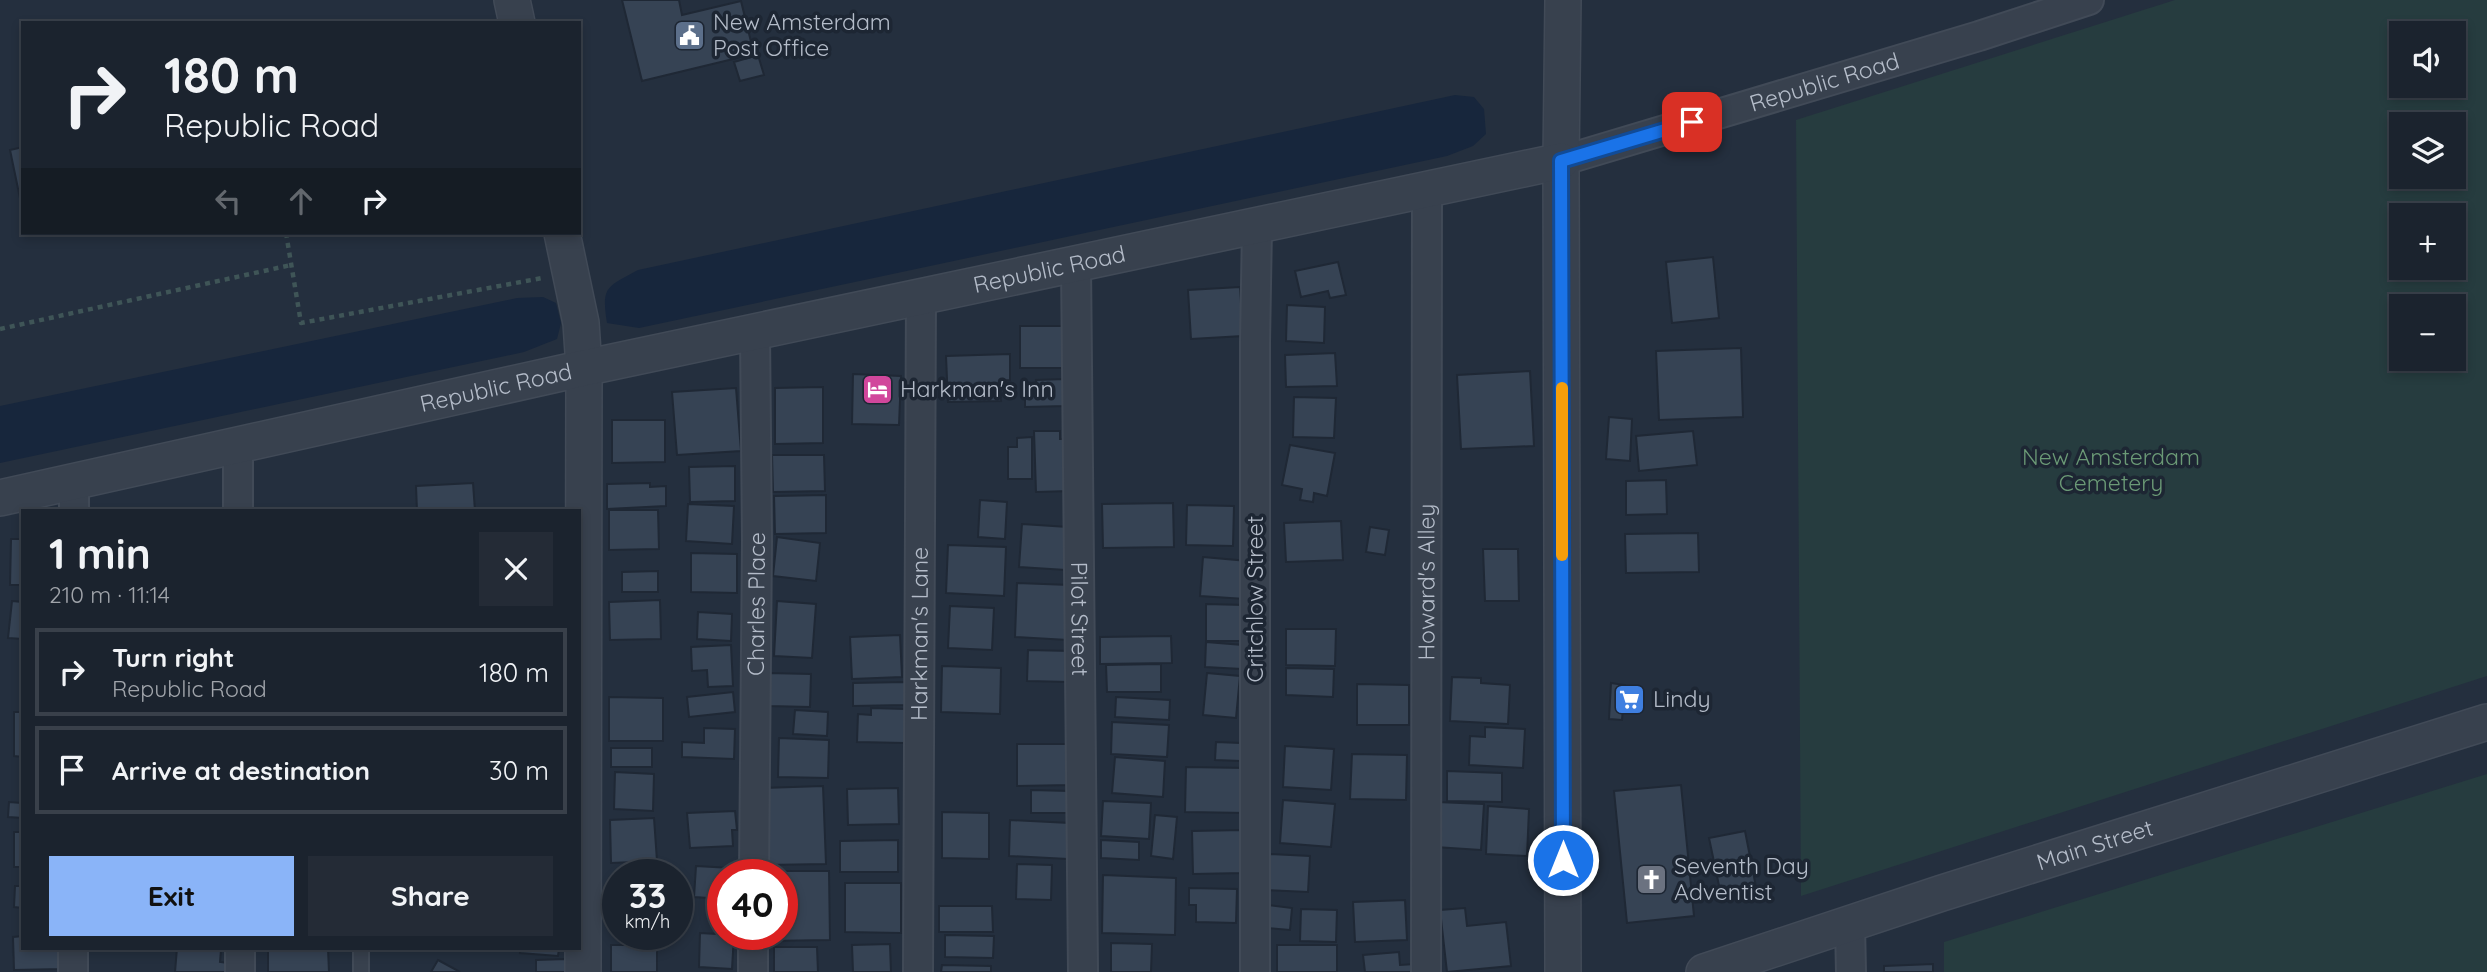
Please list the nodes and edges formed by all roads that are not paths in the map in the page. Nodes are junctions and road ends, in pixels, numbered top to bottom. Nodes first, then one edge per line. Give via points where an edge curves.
1 (512, 0) edge
2 (1563, 0) edge
3 (2089, 0) edge
4 (517, 21) edge
5 (1561, 161) junction
6 (1427, 190) junction
7 (1256, 227) junction
8 (562, 235) edge
9 (1076, 265) junction
10 (921, 296) junction
11 (755, 333) junction
12 (584, 368) junction
13 (238, 446) junction
14 (74, 496) edge
15 (0, 498) edge
16 (238, 509) edge
17 (2487, 722) edge
18 (754, 859) edge
19 (1850, 925) junction
20 (73, 950) edge
21 (240, 950) edge
22 (361, 950) edge
23 (753, 950) edge
24 (73, 972) edge
25 (240, 972) edge
26 (362, 972) edge
27 (583, 972) edge
28 (753, 972) edge
29 (918, 972) edge
30 (1083, 972) edge
31 (1255, 972) edge
32 (1426, 972) edge
33 (1563, 972) edge
34 (1704, 972) edge
35 (1851, 972) edge

1 - 4 street
2 - 5 street
3 - 5 street, Republic Road
5 - 6 street, Republic Road
5 - 33 street
6 - 7 street, Republic Road
6 - 32 street, Howard's Alley
7 - 9 street, Republic Road
7 - 31 street, Critchlow Street
8 - 12 street via 581,323
9 - 10 street, Republic Road
9 - 30 street, Pilot Street
10 - 11 street, Republic Road
10 - 29 street, Harkman's Lane
11 - 12 street, Republic Road
11 - 18 street, Charles Place
12 - 13 street, Republic Road
12 - 27 street
13 - 14 street, Republic Road
13 - 16 street
14 - 15 street, Republic Road
17 - 19 street, Main Street
19 - 34 street, Main Street
19 - 35 street
20 - 24 street
21 - 25 street
22 - 26 lane
23 - 28 street

